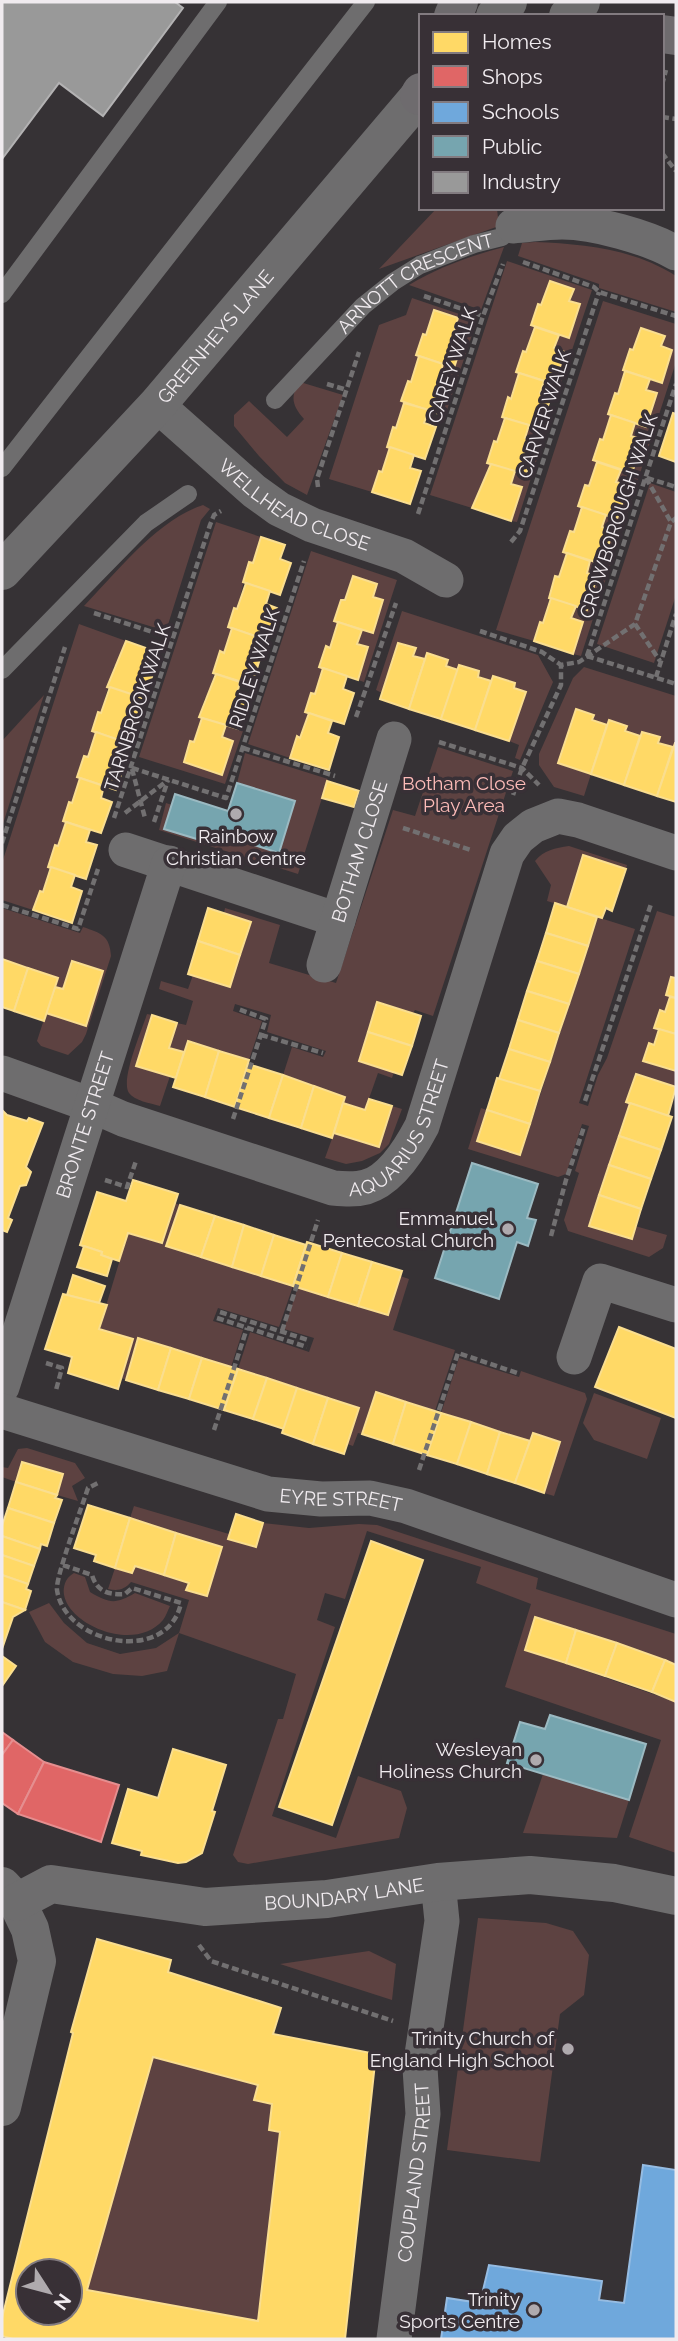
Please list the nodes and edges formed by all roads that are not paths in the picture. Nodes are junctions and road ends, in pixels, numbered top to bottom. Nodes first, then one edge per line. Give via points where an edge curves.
1 (218, 2) edge
2 (366, 2) edge
3 (419, 96) edge
4 (584, 216) edge
5 (509, 241) joint
6 (676, 253) edge
7 (2, 294) edge
8 (275, 400) dead end
9 (157, 405) junction
10 (2, 468) edge
11 (188, 494) dead end
12 (2, 571) edge
13 (446, 580) dead end
14 (2, 670) edge
15 (394, 739) dead end
16 (122, 839) road end
17 (676, 853) edge
18 (169, 863) junction
19 (338, 920) junction
20 (324, 965) dead end
21 (2, 1073) edge
22 (91, 1104) junction
23 (675, 1299) edge
24 (574, 1357) dead end
25 (2, 1387) edge
26 (2, 1411) edge
27 (676, 1600) edge
28 (438, 1882) junction
29 (9, 1894) edge
30 (676, 1896) edge
31 (2, 2107) edge
32 (394, 2339) edge

1 - 7 lane
2 - 10 lane
3 - 9 street, GREENHEYS LANE
4 - 5 street, ARNOTT CRESCENT
4 - 6 street, ARNOTT CRESCENT
5 - 8 lane, ARNOTT CRESCENT via 502,237 420,265 393,282 363,306
9 - 12 street, GREENHEYS LANE
9 - 13 street, WELLHEAD CLOSE via 279,509 404,556
11 - 14 lane via 146,523
15 - 19 street, BOTHAM CLOSE
16 - 18 street
17 - 22 street, AQUARIUS STREET via 578,820 550,802 508,853 422,1126 393,1168 370,1186 332,1188 123,1119
18 - 19 street
18 - 22 street, BRONTE STREET
19 - 20 street, BOTHAM CLOSE
21 - 22 street, AQUARIUS STREET
22 - 25 street, BRONTE STREET
23 - 24 street via 600,1281
26 - 27 street, EYRE STREET via 268,1494 370,1498 406,1506
28 - 29 street, BOUNDARY LANE via 327,1899 205,1907 51,1884
28 - 30 street, BOUNDARY LANE via 530,1875 614,1883
28 - 32 street, COUPLAND STREET via 442,1921 421,2068 423,2114
29 - 31 street via 30,1929 37,1961

